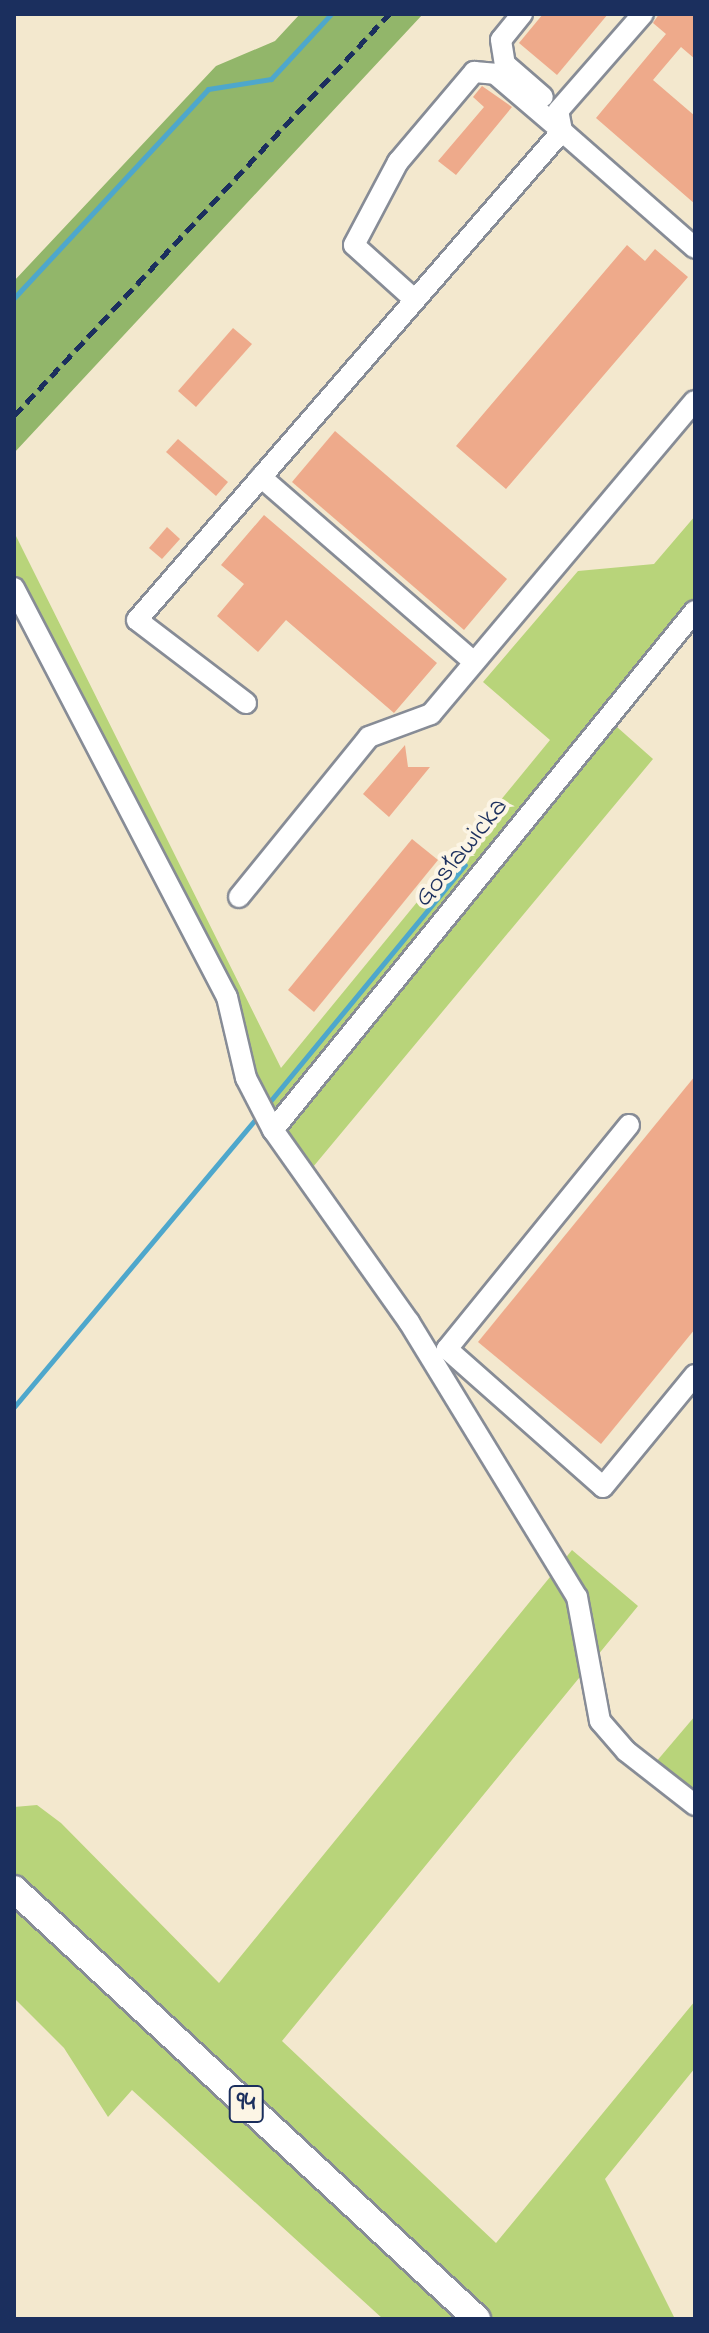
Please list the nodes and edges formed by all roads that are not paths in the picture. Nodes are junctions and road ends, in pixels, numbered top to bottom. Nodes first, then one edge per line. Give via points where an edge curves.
1 (522, 14) edge
2 (643, 14) edge
3 (560, 121) junction
4 (695, 248) edge
5 (415, 300) junction
6 (695, 401) edge
7 (261, 477) junction
8 (14, 588) edge
9 (695, 611) edge
10 (474, 662) junction
11 (246, 703) dead end
12 (239, 897) dead end
13 (629, 1125) dead end
14 (273, 1130) junction
15 (695, 1375) edge
16 (695, 1805) edge
17 (14, 1889) edge
18 (477, 2319) edge

1 - 3 street via 501,40 505,64
2 - 3 street
3 - 4 street
3 - 5 street
3 - 5 street via 495,74 474,72 398,162 354,245
5 - 7 street
6 - 10 street
7 - 10 street
7 - 11 street via 137,620
8 - 14 street via 227,997 246,1078
9 - 14 street, Gosławicka
10 - 12 street via 431,714 369,737
13 - 15 street via 447,1349 603,1487
14 - 16 street via 409,1322 577,1597 600,1721 626,1751
17 - 18 main road, 94

